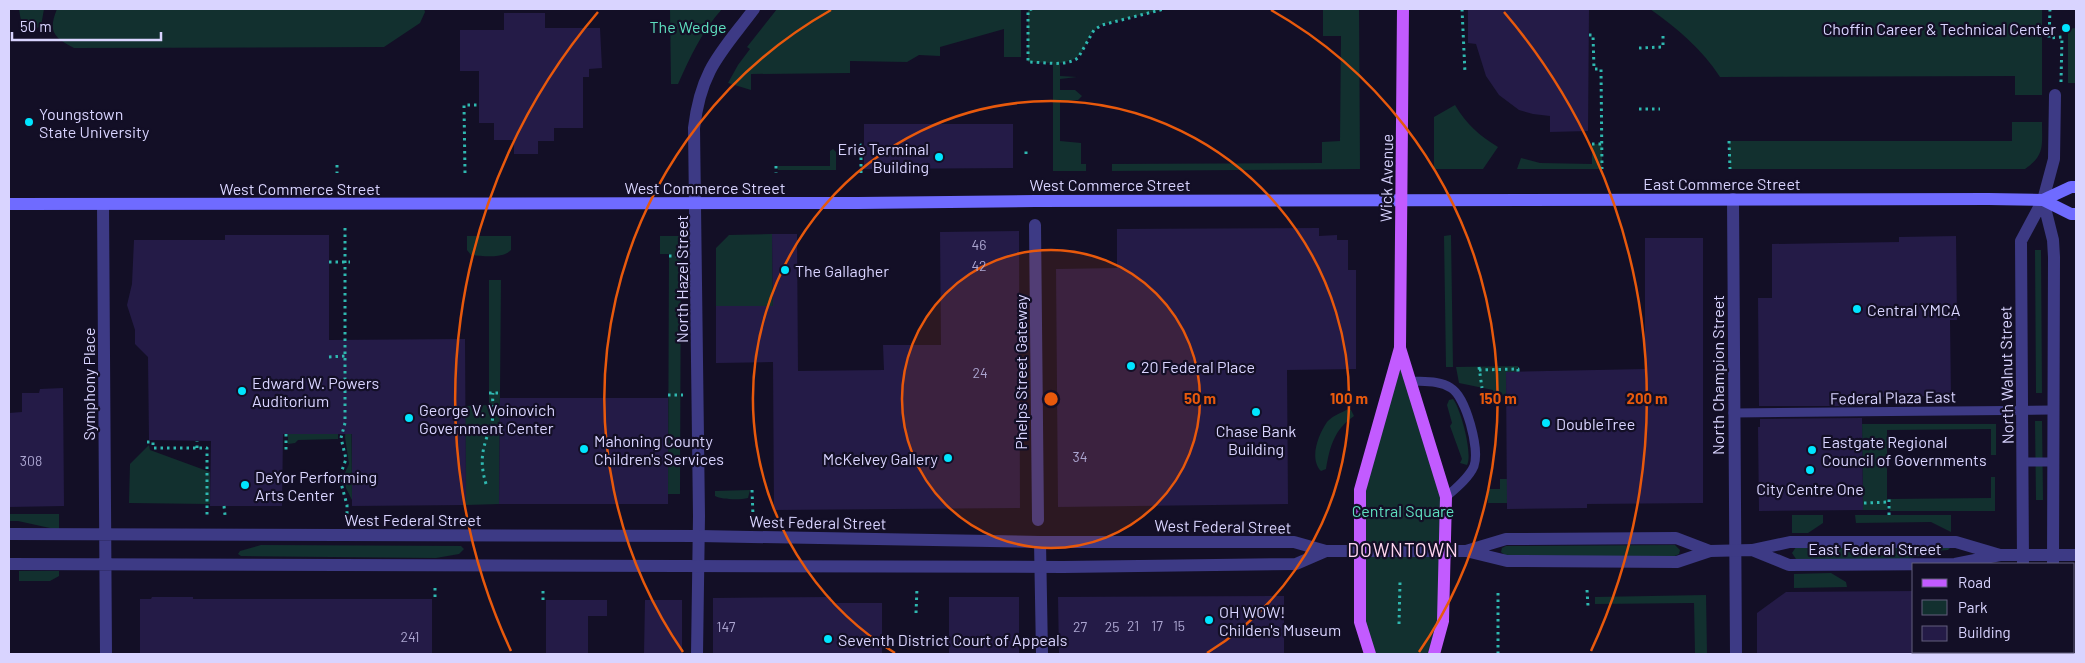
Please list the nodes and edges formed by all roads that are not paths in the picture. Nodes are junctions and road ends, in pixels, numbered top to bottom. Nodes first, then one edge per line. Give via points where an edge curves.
1 (754, 9) edge
2 (1403, 9) edge
3 (2055, 95) dead end
4 (2076, 186) edge
5 (1733, 199) junction
6 (1402, 200) junction
7 (2043, 200) junction
8 (9, 204) edge
9 (103, 204) junction
10 (697, 204) junction
11 (2076, 214) edge
12 (1035, 225) dead end
13 (1400, 348) junction
14 (1410, 381) junction
15 (2022, 410) junction
16 (2052, 410) junction
17 (1733, 414) junction
18 (2023, 462) junction
19 (2053, 462) junction
20 (1446, 498) junction
21 (1038, 520) dead end
22 (9, 534) edge
23 (105, 534) junction
24 (699, 536) junction
25 (1040, 542) junction
26 (1444, 550) junction
27 (1752, 550) junction
28 (1326, 551) junction
29 (1360, 551) junction
30 (1466, 551) junction
31 (1710, 551) junction
32 (1734, 551) junction
33 (2000, 555) junction
34 (2076, 555) edge
35 (2023, 560) edge
36 (2053, 560) edge
37 (1960, 563) edge
38 (9, 564) edge
39 (105, 564) junction
40 (1912, 564) edge
41 (698, 566) junction
42 (1041, 567) junction
43 (106, 654) edge
44 (698, 654) edge
45 (1042, 654) edge
46 (1370, 654) edge
47 (1434, 654) edge
48 (1736, 654) edge

1 - 10 street, North Hazel Street via 723,47 702,86 694,128
2 - 6 main road, Wick Avenue
3 - 7 street, North Walnut Street via 2054,159
4 - 7 main road, East Commerce Street
5 - 6 main road, East Commerce Street
5 - 7 main road, East Commerce Street
5 - 17 street, North Champion Street
6 - 10 main road, West Commerce Street
6 - 13 main road, Wick Avenue
7 - 11 main road, East Commerce Street
7 - 15 street, North Walnut Street via 2021,241
7 - 16 street, North Walnut Street via 2053,248
8 - 9 main road, West Commerce Street
9 - 10 main road, West Commerce Street
9 - 23 street, Symphony Place
10 - 24 street, North Hazel Street
12 - 21 street, Phelps Street Gateway
13 - 14 main road
13 - 29 main road via 1360,490
14 - 20 main road
14 - 20 lane via 1440,382 1452,388 1466,410 1477,456 1473,468
15 - 16 lane, Federal Plaza East
15 - 17 lane, Federal Plaza East
15 - 18 street, North Walnut Street
16 - 19 street, North Walnut Street
17 - 32 street, North Champion Street
18 - 19 lane
18 - 35 street, North Walnut Street
19 - 36 street, North Walnut Street
20 - 26 main road
22 - 23 street, West Federal Street
23 - 24 street, West Federal Street
23 - 39 street, Symphony Place
24 - 25 street, West Federal Street
24 - 41 street, North Hazel Street
25 - 28 street, West Federal Street via 1294,542
25 - 42 street
26 - 29 street, East Federal Street
26 - 30 street, East Federal Street
26 - 47 main road via 1443,621
27 - 32 street, East Federal Street
27 - 33 street, East Federal Street via 1790,542 1956,542
27 - 40 street, East Federal Street via 1789,565
28 - 29 street, East Federal Street
28 - 42 street via 1296,564
29 - 46 main road via 1360,622
30 - 31 street, East Federal Street via 1507,561 1668,562
30 - 31 street, East Federal Street via 1506,539 1676,538
31 - 32 street, East Federal Street
32 - 48 street, North Champion Street
33 - 35 street, East Federal Street
33 - 37 street, East Federal Street
34 - 36 street, East Federal Street
35 - 36 street, East Federal Street
38 - 39 street
39 - 41 street
39 - 43 street, Symphony Place
41 - 42 street
41 - 44 street, North Hazel Street
42 - 45 street

